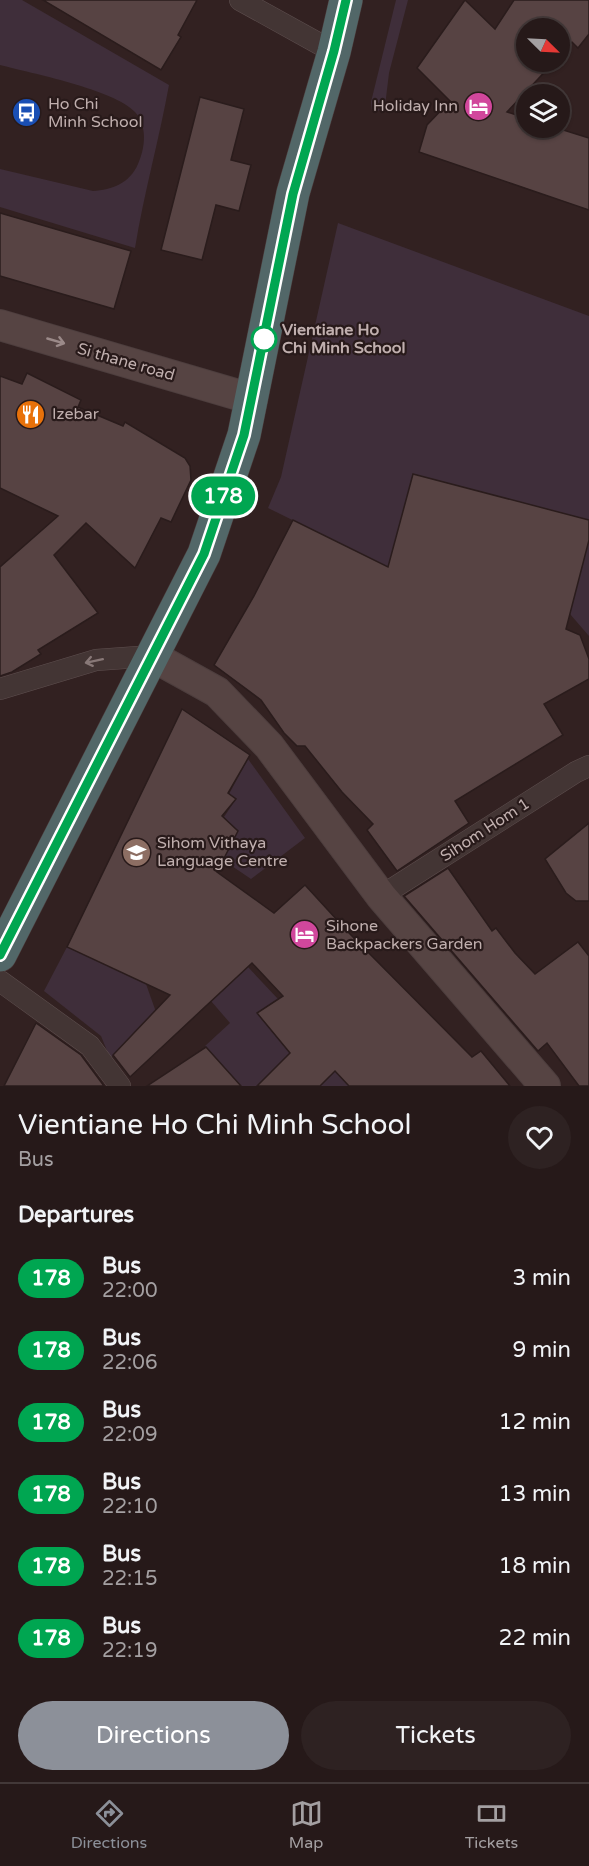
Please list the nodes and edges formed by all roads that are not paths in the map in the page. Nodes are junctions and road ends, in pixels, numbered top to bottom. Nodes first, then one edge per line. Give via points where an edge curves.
1 (240, 0) edge
2 (346, 0) edge
3 (334, 51) junction
4 (0, 325) edge
5 (252, 399) junction
6 (152, 656) junction
7 (0, 689) edge
8 (589, 766) edge
9 (381, 896) junction
10 (0, 955) edge
11 (0, 981) edge
12 (120, 1086) edge
13 (545, 1086) edge

1 - 3 street
2 - 3 highway
3 - 5 highway via 293,194
4 -> 5 street, Si thane road
5 - 6 highway via 244,435 204,554
6 -> 7 street via 96,660
6 - 9 street via 218,692 269,746
6 - 10 highway
8 - 9 street, Sihom Hom 1
9 - 13 street
11 - 12 street via 90,1046

